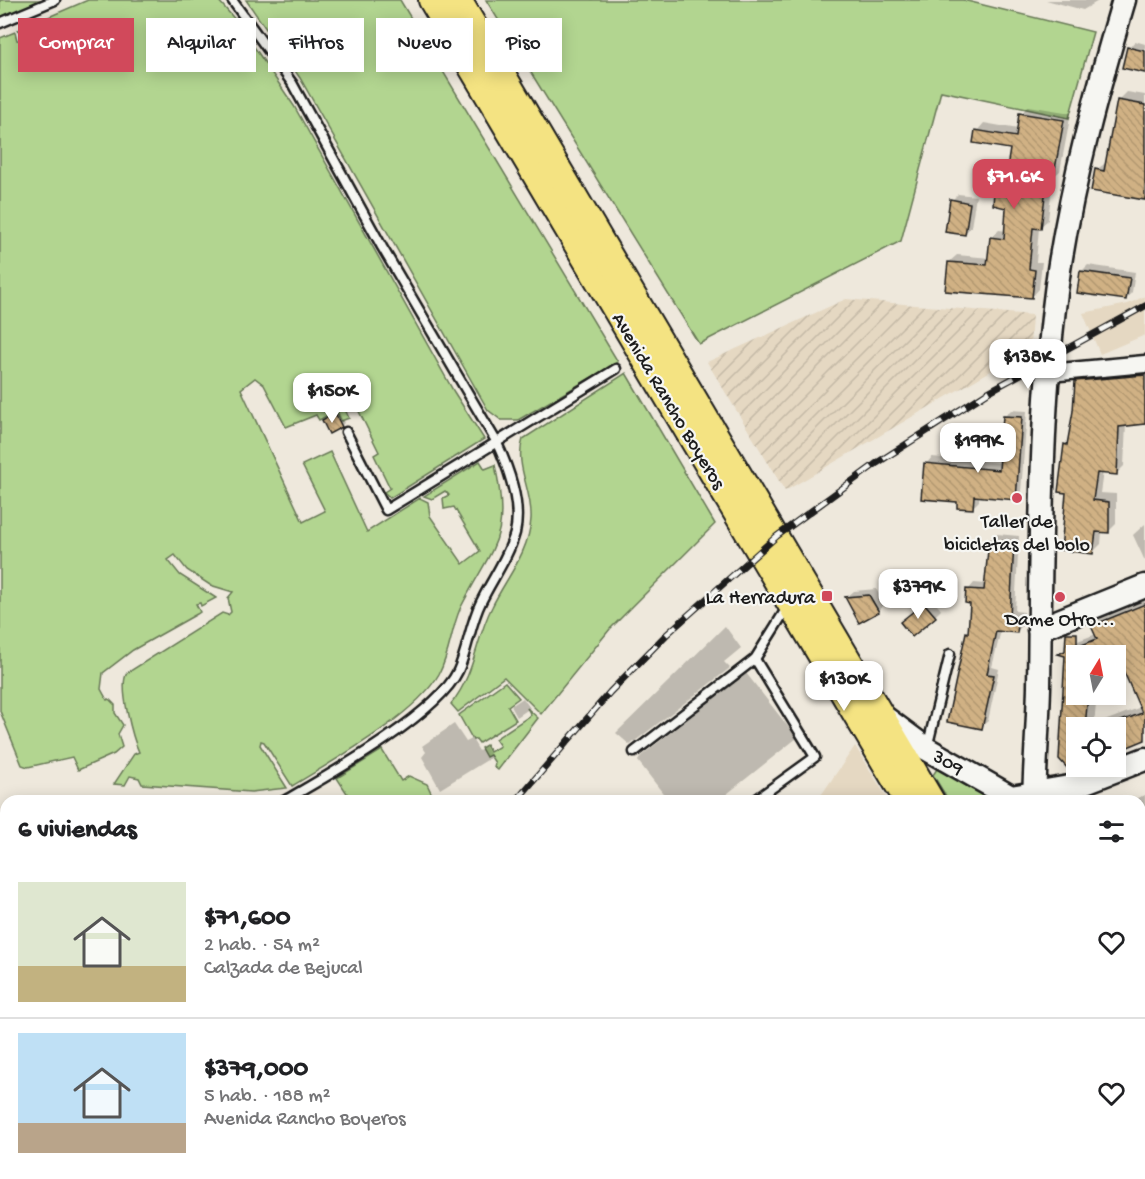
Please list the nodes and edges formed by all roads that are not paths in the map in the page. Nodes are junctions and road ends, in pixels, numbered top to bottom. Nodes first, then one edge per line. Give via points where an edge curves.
1 (55, 0) edge
2 (232, 0) edge
3 (432, 0) edge
4 (458, 0) edge
5 (1124, 0) edge
6 (0, 23) edge
7 (1145, 364) edge
8 (616, 369) dead end
9 (1049, 373) junction
10 (346, 432) dead end
11 (496, 441) junction
12 (1145, 586) edge
13 (791, 602) junction
14 (1039, 629) junction
15 (950, 654) dead end
16 (755, 659) junction
17 (836, 679) junction
18 (878, 712) junction
19 (927, 748) junction
20 (634, 752) dead end
21 (1145, 759) edge
22 (293, 795) edge
23 (762, 795) edge
24 (904, 795) edge
25 (927, 795) edge
26 (1008, 795) edge
27 (1034, 795) edge
28 (1044, 795) edge

1 - 6 lane
2 - 11 lane via 291,84
3 - 13 main road, Avenida Rancho Boyeros
4 - 18 main road, Avenida Rancho Boyeros
5 - 9 main road via 1070,207
7 - 9 street
8 - 11 lane
9 - 14 main road via 1041,478
10 - 11 lane via 386,510
11 - 22 lane via 509,471 515,531 479,605 458,672 416,717
12 - 14 main road
13 - 16 lane
13 - 17 main road, Avenida Rancho Boyeros
14 - 27 main road
15 - 19 lane
16 - 20 lane
16 - 23 lane via 816,757
17 - 18 main road, 309
17 - 24 main road, Avenida Rancho Boyeros
18 - 19 main road, 309
18 - 25 main road, Avenida Rancho Boyeros
19 - 26 main road, 309
21 - 28 main road, 309

